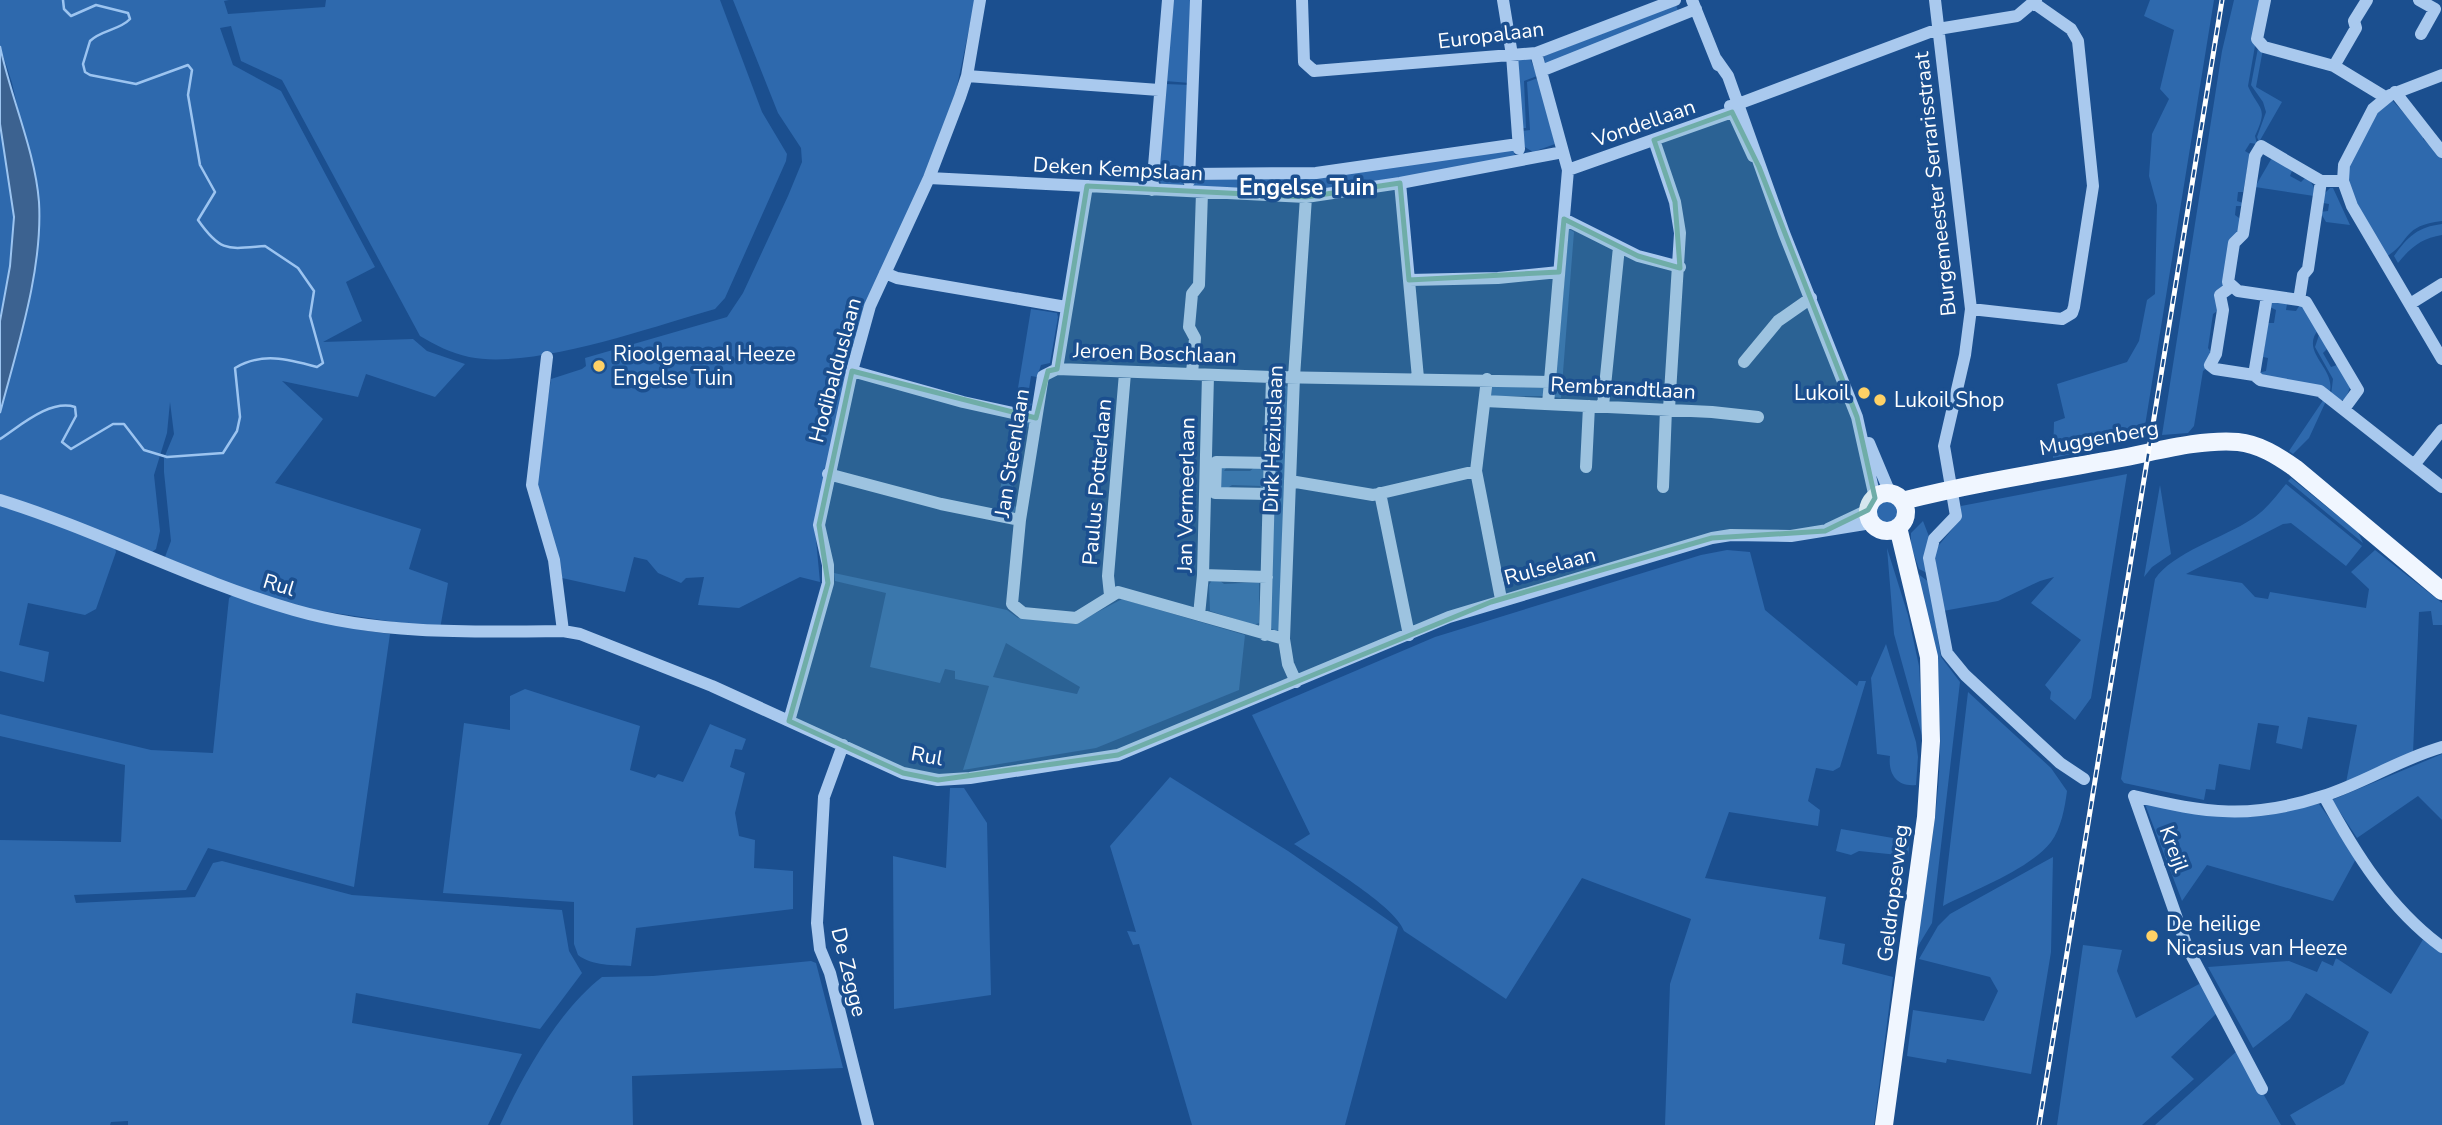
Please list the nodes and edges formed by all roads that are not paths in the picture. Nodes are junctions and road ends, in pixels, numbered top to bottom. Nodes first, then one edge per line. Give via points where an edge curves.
1 (980, 0) edge
2 (1168, 0) edge
3 (1196, 0) edge
4 (1302, 0) edge
5 (1503, 0) edge
6 (1675, 0) edge
7 (1935, 0) edge
8 (2265, 0) edge
9 (2367, 0) edge
10 (2419, 0) edge
11 (2035, 1) edge
12 (1694, 5) edge
13 (1938, 29) junction
14 (2421, 34) dead end
15 (1536, 53) junction
16 (1512, 55) junction
17 (2334, 66) junction
18 (1541, 71) junction
19 (2442, 75) edge
20 (967, 76) junction
21 (1160, 90) junction
22 (2390, 95) junction
23 (1735, 108) junction
24 (1654, 140) junction
25 (1518, 144) junction
26 (1563, 152) junction
27 (2442, 152) edge
28 (1521, 160) junction
29 (1568, 170) junction
30 (1189, 174) junction
31 (929, 178) junction
32 (2321, 181) junction
33 (2343, 181) junction
34 (1400, 183) junction
35 (1087, 186) junction
36 (1152, 190) junction
37 (1196, 192) junction
38 (1306, 197) junction
39 (1564, 219) junction
40 (1619, 247) junction
41 (1680, 267) junction
42 (1559, 272) junction
43 (885, 273) junction
44 (1409, 280) junction
45 (2442, 284) edge
46 (2231, 287) junction
47 (2267, 296) junction
48 (1811, 298) junction
49 (2299, 300) junction
50 (2410, 304) junction
51 (1066, 307) junction
52 (1971, 309) junction
53 (547, 357) dead end
54 (2442, 359) edge
55 (1744, 362) dead end
56 (1057, 369) junction
57 (852, 371) junction
58 (1125, 373) junction
59 (1192, 374) junction
60 (1208, 375) junction
61 (2255, 375) junction
62 (1272, 377) junction
63 (1294, 377) junction
64 (1418, 377) junction
65 (1487, 379) junction
66 (1550, 382) junction
67 (1485, 401) junction
68 (1548, 404) junction
69 (1589, 406) junction
70 (1603, 406) junction
71 (1667, 409) junction
72 (2344, 409) junction
73 (1758, 417) dead end
74 (1036, 418) junction
75 (2442, 430) edge
76 (1270, 463) junction
77 (2414, 465) junction
78 (1586, 467) dead end
79 (1476, 471) junction
80 (828, 474) junction
81 (1290, 481) junction
82 (1663, 487) dead end
83 (2442, 487) edge
84 (1951, 492) junction
85 (1380, 493) junction
86 (1269, 495) junction
87 (0, 500) edge
88 (1887, 512) junction
89 (1020, 520) junction
90 (1203, 575) junction
91 (1267, 577) junction
92 (2442, 591) edge
93 (1110, 595) junction
94 (1501, 599) junction
95 (1199, 615) junction
96 (563, 631) junction
97 (1265, 635) junction
98 (1409, 635) junction
99 (1284, 639) junction
100 (1296, 682) junction
101 (789, 721) junction
102 (843, 745) junction
103 (2442, 747) edge
104 (2084, 779) dead end
105 (2324, 796) junction
106 (2442, 947) edge
107 (2262, 1089) dead end
108 (868, 1125) edge
109 (1884, 1125) edge

1 - 20 street, Hodibalduslaan
2 - 21 street
3 - 30 street
4 - 16 street, Europalaan via 1306,67 1314,71
5 - 16 street
6 - 15 street, Europalaan
7 - 13 street, Burgemeester Serrarisstraat
8 - 17 street via 2260,43
9 - 17 street
10 - 14 street via 2435,9
11 - 13 street, Vondellaan via 2017,16
11 - 52 street via 2071,29 2078,41 2093,186 2074,307 2062,318
12 - 18 street, Europalaan
12 - 23 street, Geldropseweg via 1728,76
13 - 23 street, Vondellaan
13 - 52 street, Burgemeester Serrarisstraat
15 - 16 street, Europalaan
15 - 18 street
16 - 25 street
17 - 22 street
18 - 26 street
19 - 22 street
20 - 21 street
20 - 31 street, Hodibalduslaan
21 - 36 street
22 - 27 street
22 - 33 street via 2373,109 2349,151
23 - 24 street, Vondellaan
23 - 48 street, Geldropseweg
24 - 29 street, Vondellaan
24 - 41 street via 1675,202
25 - 28 street
25 - 30 street, Deken Kempslaan via 1299,174
26 - 28 street, Deken Kempslaan
26 - 29 street
28 - 34 street, Deken Kempslaan
29 - 39 street
30 - 37 street
31 - 35 street, Deken Kempslaan
31 - 43 street, Hodibalduslaan
32 - 33 street
32 - 46 street via 2261,146 2255,156 2243,234 2234,243
32 - 49 street
33 - 50 street via 2352,206
34 - 38 street, Deken Kempslaan
34 - 44 street
35 - 36 street, Deken Kempslaan
35 - 51 street, Jan Steenlaan
36 - 37 street, Deken Kempslaan
37 - 38 street, Deken Kempslaan
37 - 59 street via 1202,247 1189,327 1195,338
38 - 63 street, Dirk Heziuslaan
39 - 40 street
39 - 42 street
40 - 41 street
40 - 70 street
41 - 71 street
42 - 44 street
42 - 66 street
43 - 51 street
43 - 57 street, Hodibalduslaan via 870,306
44 - 64 street
45 - 50 street
46 - 47 street
46 - 61 street via 2220,295 2223,310 2210,365
47 - 49 street
47 - 61 street
48 - 55 street via 1778,321
48 - 88 street, Geldropseweg via 1870,445
49 - 72 street via 2306,302 2358,390
50 - 54 street
51 - 56 street, Jan Steenlaan
52 - 84 street, Burgemeester Serrarisstraat via 1944,446
53 - 96 street via 531,485 554,560
56 - 58 street, Jeroen Boschlaan
56 - 74 street, Jan Steenlaan via 1043,376
57 - 74 street
57 - 80 street, Hodibalduslaan
58 - 59 street, Jeroen Boschlaan
58 - 93 street, Paulus Potterlaan
59 - 60 street, Jeroen Boschlaan
60 - 62 street, Jeroen Boschlaan
60 - 90 street, Jan Vermeerlaan
61 - 72 street via 2260,380 2320,391
62 - 63 street, Jeroen Boschlaan
62 - 76 street, Dirk Heziuslaan
63 - 64 street, Rembrandtlaan
63 - 81 street, Dirk Heziuslaan
64 - 65 street, Rembrandtlaan
65 - 66 street, Rembrandtlaan
65 - 67 street
66 - 68 street
67 - 68 street, Rembrandtlaan
67 - 79 street
68 - 69 street, Rembrandtlaan
69 - 70 street, Rembrandtlaan
69 - 78 street
70 - 71 street, Rembrandtlaan
71 - 73 street, Rembrandtlaan
71 - 82 street
72 - 77 street
74 - 89 street, Jan Steenlaan
75 - 77 street
76 - 86 street, Dirk Heziuslaan
76 - 86 street, Dirk Heziuslaan via 1216,462 1215,493
77 - 83 street
79 - 85 street
79 - 94 street
80 - 89 street
80 - 101 street, Hodibalduslaan via 819,525 828,583
81 - 85 street
81 - 99 street, Dirk Heziuslaan
84 - 88 main road, Muggenberg
84 - 92 main road, Muggenberg via 2045,470 2240,442 2274,454
84 - 104 street, Burgemeester Serrarisstraat via 1956,516 1934,539 1929,558 1947,653 2060,763
85 - 98 street
86 - 91 street, Dirk Heziuslaan
87 - 96 street, Rul via 297,611 444,632
88 - 94 street, Rulselaan via 1825,531 1712,538
88 - 109 main road, Geldropseweg via 1890,542 1927,666 1931,741 1926,817
89 - 93 street, Jan Steenlaan via 1011,599 1015,609 1076,618
90 - 91 street
90 - 95 street, Jan Vermeerlaan
91 - 97 street, Dirk Heziuslaan
93 - 95 street via 1127,594
94 - 98 street, Rulselaan
95 - 97 street
96 - 101 street, Rul via 639,655
97 - 99 street
98 - 100 street, Rulselaan
99 - 100 street, Dirk Heziuslaan
100 - 102 street, Rul via 1118,755 970,778 938,780 903,773
101 - 102 street, Rul
102 - 108 street, De Zegge via 824,797 817,923
103 - 105 street, Kreijl
105 - 106 street via 2349,843 2398,910
105 - 107 street, Kreijl via 2235,812 2199,811 2134,796 2187,947

